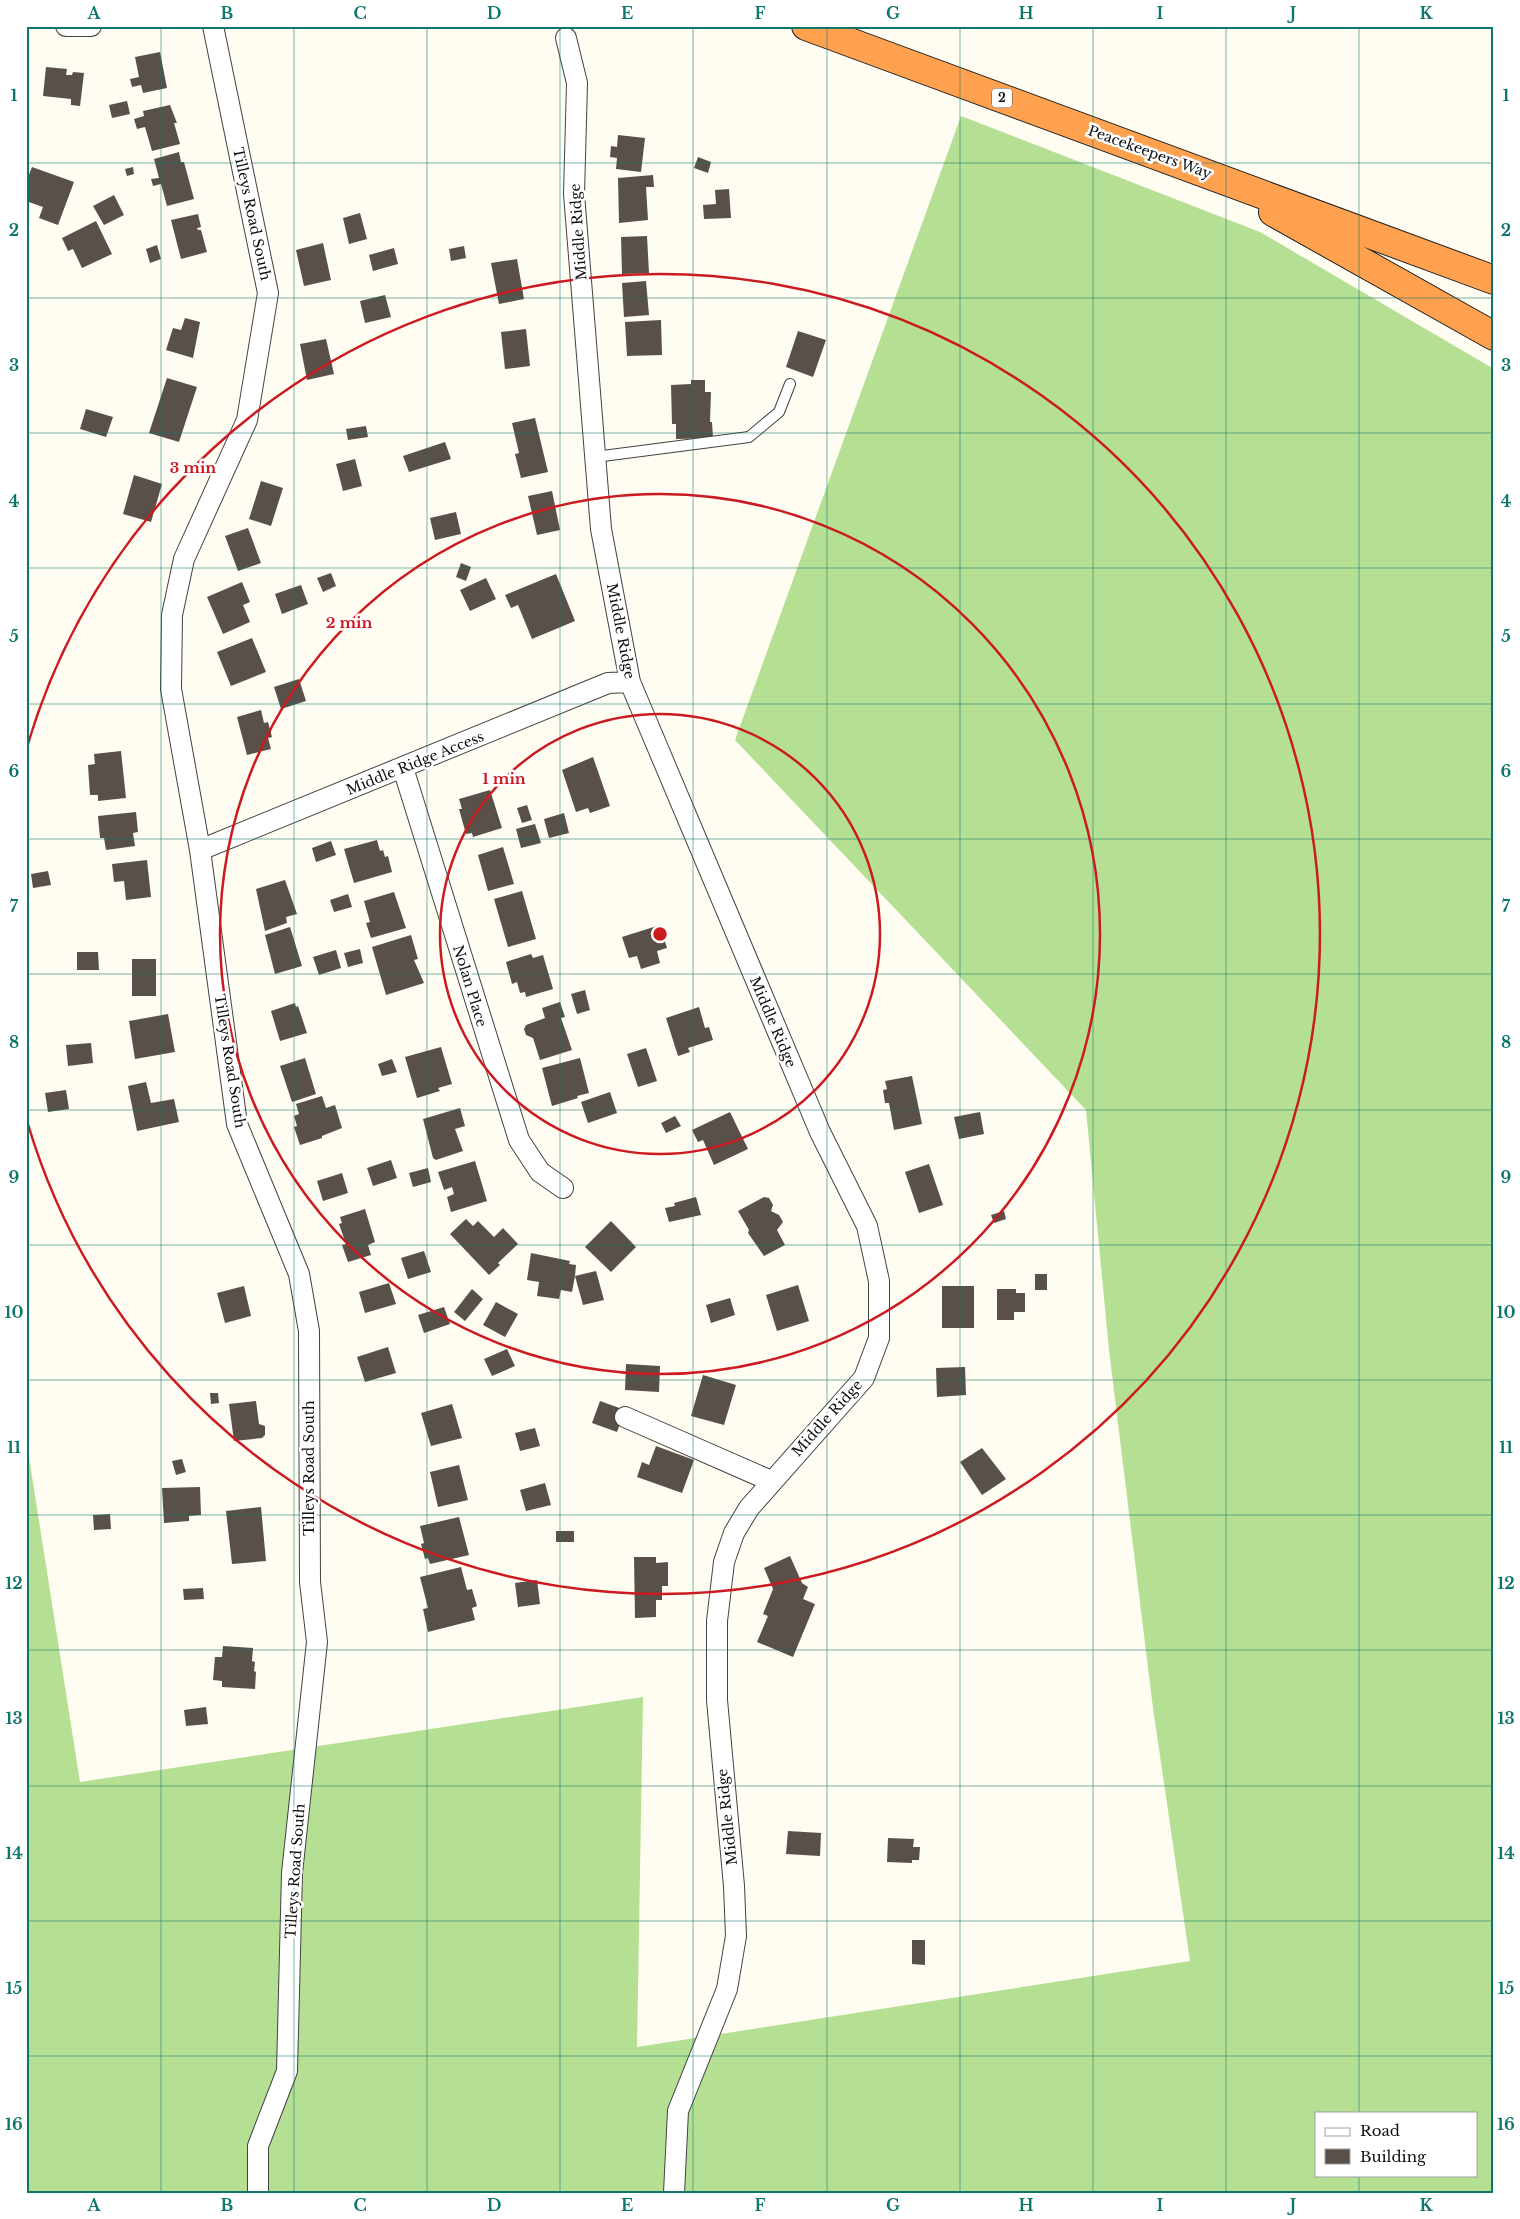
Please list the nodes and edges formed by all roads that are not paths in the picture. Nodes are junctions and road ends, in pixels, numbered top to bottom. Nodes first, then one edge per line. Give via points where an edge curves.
1 (66, 26) edge
2 (91, 26) edge
3 (213, 26) edge
4 (806, 26) edge
5 (566, 38) dead end
6 (1198, 170) junction
7 (1455, 265) junction
8 (1494, 275) edge
9 (1494, 280) edge
10 (1494, 336) edge
11 (790, 384) dead end
12 (596, 457) junction
13 (630, 682) junction
14 (403, 768) junction
15 (200, 850) junction
16 (562, 1188) dead end
17 (625, 1416) dead end
18 (771, 1481) junction
19 (258, 2193) edge
20 (674, 2193) edge

1 - 2 street
3 - 15 street, Tilleys Road South via 268,293 247,420 184,559 172,614 171,689
4 - 6 highway, Peacekeepers Way / 2
5 - 12 street, Middle Ridge via 577,83 574,194
6 - 7 highway, Peacekeepers Way / 2
6 - 10 highway
7 - 8 highway
7 - 9 highway, Peacekeepers Way / 2
11 - 12 lane via 778,412 749,437
12 - 13 street, Middle Ridge via 602,529
13 - 14 street, Middle Ridge Access via 608,683
13 - 18 street, Middle Ridge via 820,1132 867,1226 879,1281 879,1338 864,1378
14 - 15 street, Middle Ridge Access
14 - 16 street, Nolan Place via 519,1140 540,1172
15 - 19 street, Tilleys Road South via 237,1124 299,1274 309,1331 310,1582 317,1642 292,1873 287,2071 258,2146
17 - 18 street
18 - 20 street, Middle Ridge via 734,1533 721,1580 716,1643 718,1717 736,1936 727,1988 678,2111

